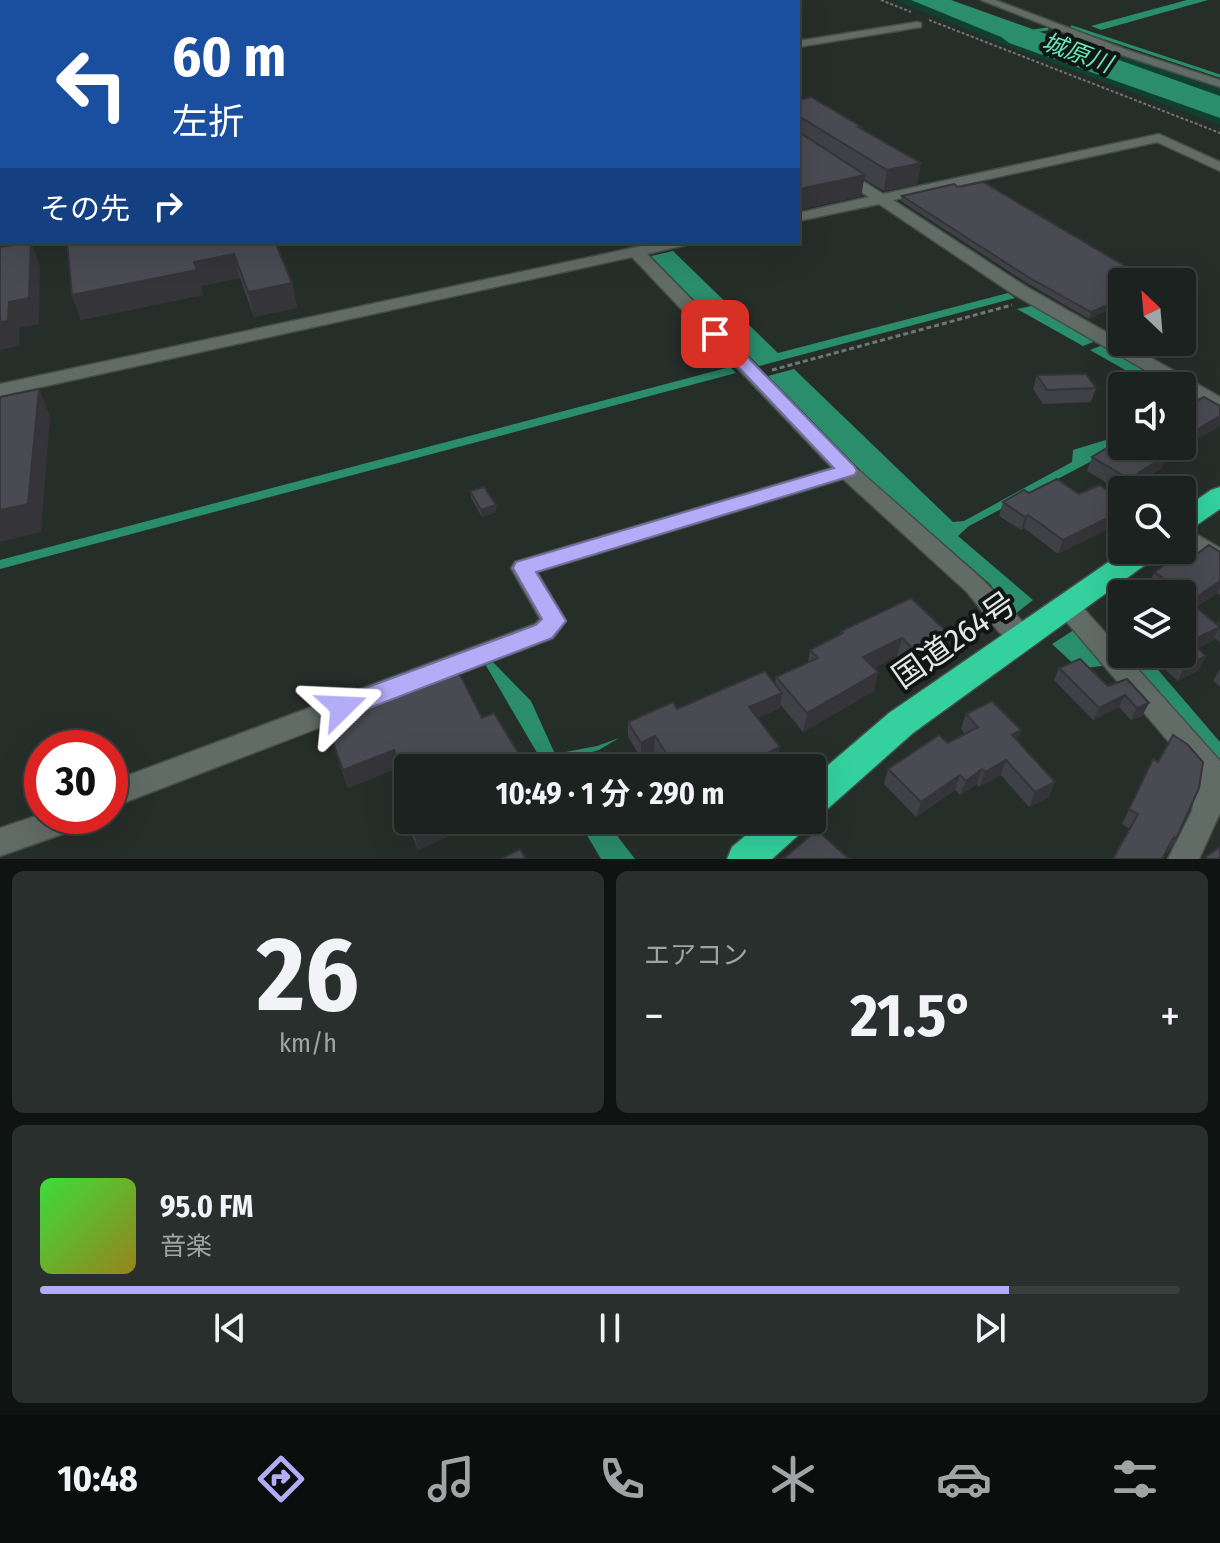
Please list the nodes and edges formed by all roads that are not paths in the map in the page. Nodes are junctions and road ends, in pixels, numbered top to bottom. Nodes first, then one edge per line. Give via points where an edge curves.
1 (986, 0) edge
2 (996, 0) edge
3 (1018, 12) junction
4 (920, 22) road end
5 (800, 44) edge
6 (1220, 84) edge
7 (800, 145) edge
8 (1220, 167) edge
9 (881, 198) junction
10 (800, 217) edge
11 (672, 244) edge
12 (636, 252) junction
13 (0, 390) edge
14 (1220, 405) edge
15 (847, 471) junction
16 (1220, 496) edge
17 (1196, 513) edge
18 (1196, 543) edge
19 (1220, 559) edge
20 (1127, 564) edge
21 (1068, 607) junction
22 (1025, 638) junction
23 (1217, 773) edge
24 (128, 788) edge
25 (826, 789) edge
26 (24, 834) edge
27 (774, 834) edge
28 (0, 842) edge
29 (745, 859) edge
30 (1183, 859) edge

1 - 3 street
2 - 3 street
3 - 6 street
4 - 5 street
7 - 9 street
8 - 9 street via 1159,138
9 - 10 street
9 - 14 street via 1035,299
11 - 12 street
12 - 13 street
12 - 15 street
15 - 22 street
15 - 24 street via 523,568 554,621 544,631
16 - 17 highway
18 - 19 street
20 - 21 highway, 国道264号
21 - 22 highway, 国道264号
21 - 23 street
22 - 25 highway, 国道264号 via 901,723
23 - 30 street via 1206,812
26 - 28 street
27 - 29 highway

